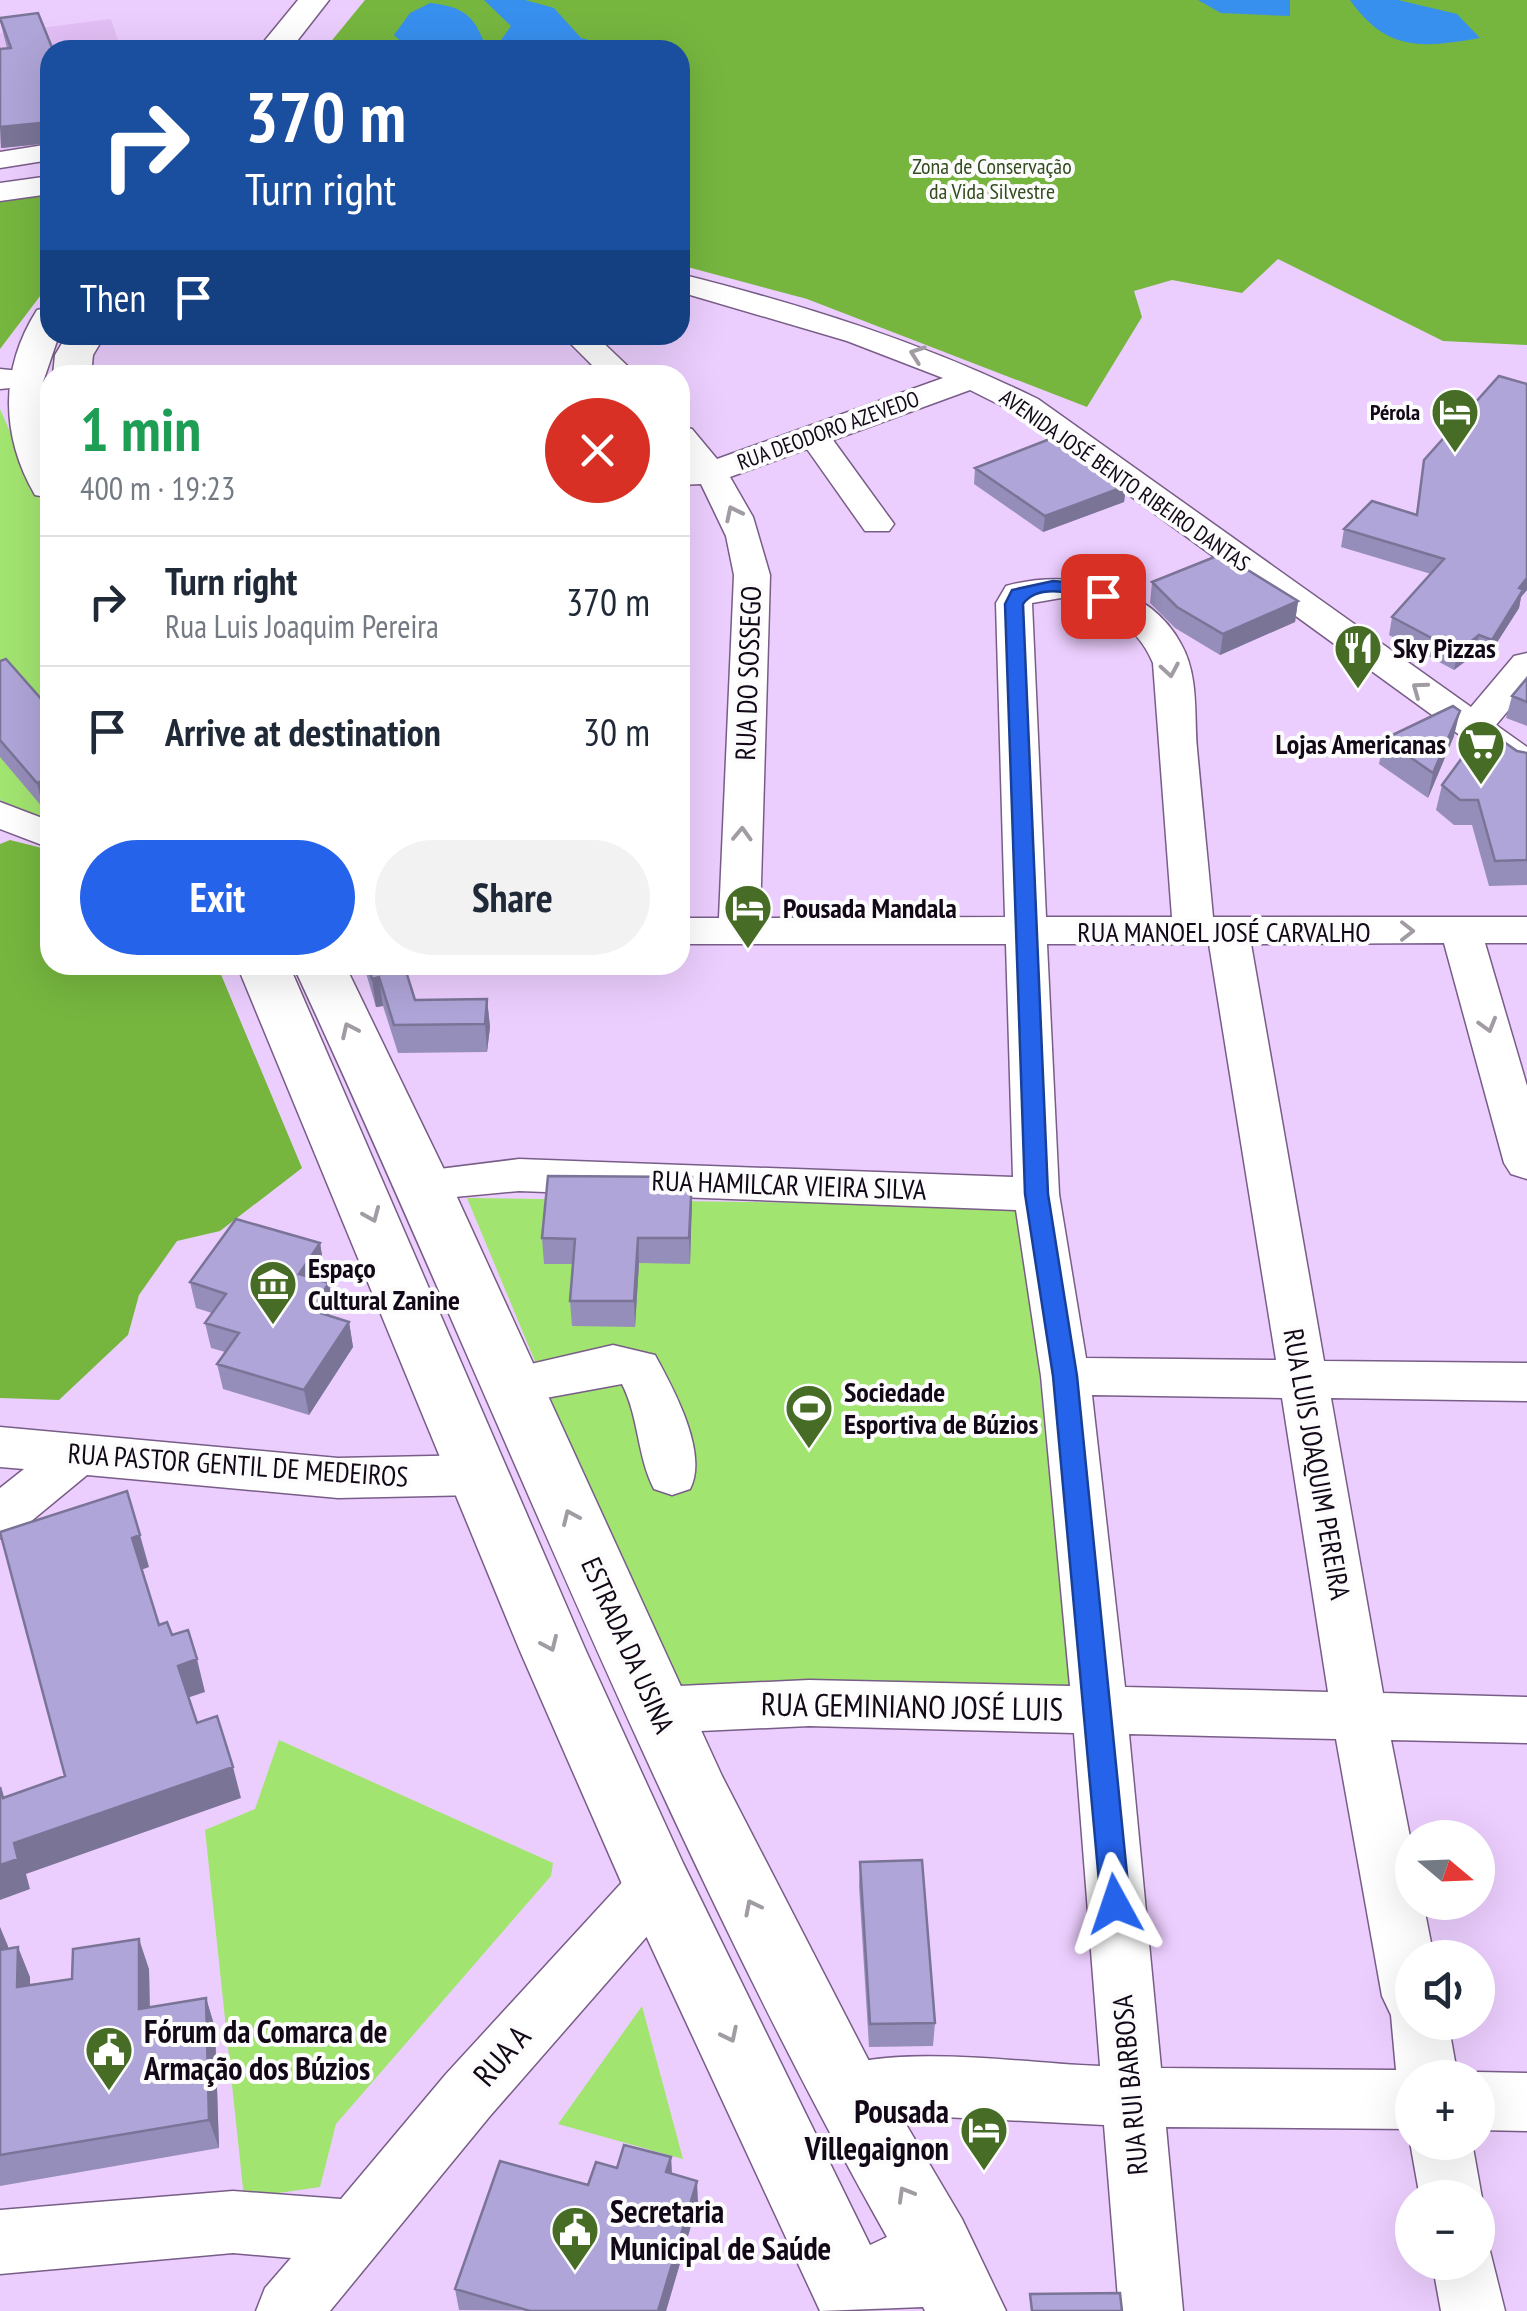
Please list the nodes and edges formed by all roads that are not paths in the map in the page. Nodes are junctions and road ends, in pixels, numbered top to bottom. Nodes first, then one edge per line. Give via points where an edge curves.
1 (314, 0) edge
2 (338, 0) edge
3 (281, 40) edge
4 (308, 40) edge
5 (40, 154) edge
6 (0, 160) edge
7 (40, 166) edge
8 (0, 172) edge
9 (40, 186) edge
10 (0, 192) edge
11 (690, 285) edge
12 (40, 335) edge
13 (588, 345) edge
14 (610, 365) edge
15 (974, 378) junction
16 (10, 379) edge
17 (812, 433) junction
18 (40, 444) edge
19 (697, 475) edge
20 (878, 524) dead end
21 (1014, 604) joint
22 (1527, 664) edge
23 (1474, 728) junction
24 (1527, 765) edge
25 (0, 814) edge
26 (40, 832) edge
27 (1527, 930) edge
28 (690, 931) edge
29 (1461, 931) junction
30 (738, 932) junction
31 (1024, 932) junction
32 (1211, 932) junction
33 (268, 975) edge
34 (322, 975) edge
35 (360, 1118) junction
36 (1527, 1163) edge
37 (423, 1184) junction
38 (1036, 1194) junction
39 (1065, 1376) junction
40 (1303, 1382) junction
41 (1527, 1382) edge
42 (513, 1385) junction
43 (0, 1448) edge
44 (80, 1452) junction
45 (476, 1475) junction
46 (672, 1476) dead end
47 (0, 1516) edge
48 (658, 1710) junction
49 (1100, 1710) junction
50 (1360, 1719) junction
51 (1527, 1720) edge
52 (657, 1884) junction
53 (1401, 1940) edge
54 (846, 2092) junction
55 (1130, 2097) junction
56 (1395, 2100) edge
57 (1495, 2101) edge
58 (1527, 2102) edge
59 (350, 2231) junction
60 (0, 2242) edge
61 (951, 2278) edge
62 (1467, 2280) edge
63 (856, 2299) edge
64 (288, 2311) edge
65 (1151, 2311) edge
66 (1473, 2311) edge

1 - 3 main road
2 - 4 main road
5 - 6 street
7 - 8 street
9 - 10 street
15 -> 11 street, AVENIDA JOSÉ BENTO RIBEIRO DANTAS via 874,338
12 - 16 main road
13 - 14 street
15 - 17 street, RUA DEODORO AZEVEDO
23 -> 15 street, AVENIDA JOSÉ BENTO RIBEIRO DANTAS via 1027,406
16 - 18 main road
17 - 19 street, RUA DEODORO AZEVEDO
17 - 20 street
30 -> 19 street, RUA DO SOSSEGO via 752,575 747,542
21 - 31 street, RUA RUI BARBOSA
21 -> 32 street, RUA LUIS JOAQUIM PEREIRA via 1028,590 1085,588 1140,622 1171,660
22 - 23 street
23 - 24 street, AVENIDA JOSÉ BENTO RIBEIRO DANTAS
25 - 26 street
27 - 29 street, RUA MANOEL JOSÉ CARVALHO
28 - 30 street, RUA MANOEL JOSÉ CARVALHO
32 -> 29 street, RUA MANOEL JOSÉ CARVALHO
29 -> 36 street
30 - 31 street, RUA MANOEL JOSÉ CARVALHO
31 - 32 street, RUA MANOEL JOSÉ CARVALHO
31 - 38 street, RUA RUI BARBOSA
32 - 40 street, RUA LUIS JOAQUIM PEREIRA
33 - 35 main road, ESTRADA DA USINA
35 -> 34 main road, ESTRADA DA USINA
35 - 37 main road, ESTRADA DA USINA
35 -> 45 main road, ESTRADA DA USINA
37 - 38 street, RUA HAMILCAR VIEIRA SILVA via 519,1175
37 - 42 main road, ESTRADA DA USINA
38 - 39 street, RUA RUI BARBOSA
39 - 40 street
39 - 49 street, RUA RUI BARBOSA
40 - 41 street
40 - 50 street, RUA LUIS JOAQUIM PEREIRA
42 - 46 street via 613,1364 638,1368 658,1406
48 -> 42 main road, ESTRADA DA USINA
43 - 44 street, RUA PASTOR GENTIL DE MEDEIROS
44 - 45 street, RUA PASTOR GENTIL DE MEDEIROS via 338,1478
44 - 47 street
45 -> 52 main road, ESTRADA DA USINA
48 - 49 street, RUA GEMINIANO JOSÉ LUIS via 810,1703
54 -> 48 main road, ESTRADA DA USINA
49 - 50 street, RUA GEMINIANO JOSÉ LUIS
49 - 55 street, RUA RUI BARBOSA
50 - 51 street, RUA GEMINIANO JOSÉ LUIS
50 - 53 street, RUA LUIS JOAQUIM PEREIRA
52 - 59 street, RUA A
52 -> 63 main road, ESTRADA DA USINA
54 - 55 street via 903,2086
61 -> 54 main road, ESTRADA DA USINA
55 - 56 street
55 - 65 street, RUA RUI BARBOSA
57 - 58 street
59 - 60 street via 233,2222
59 - 64 street, RUA A
61 - 63 main road via 899,2278
62 - 66 street

